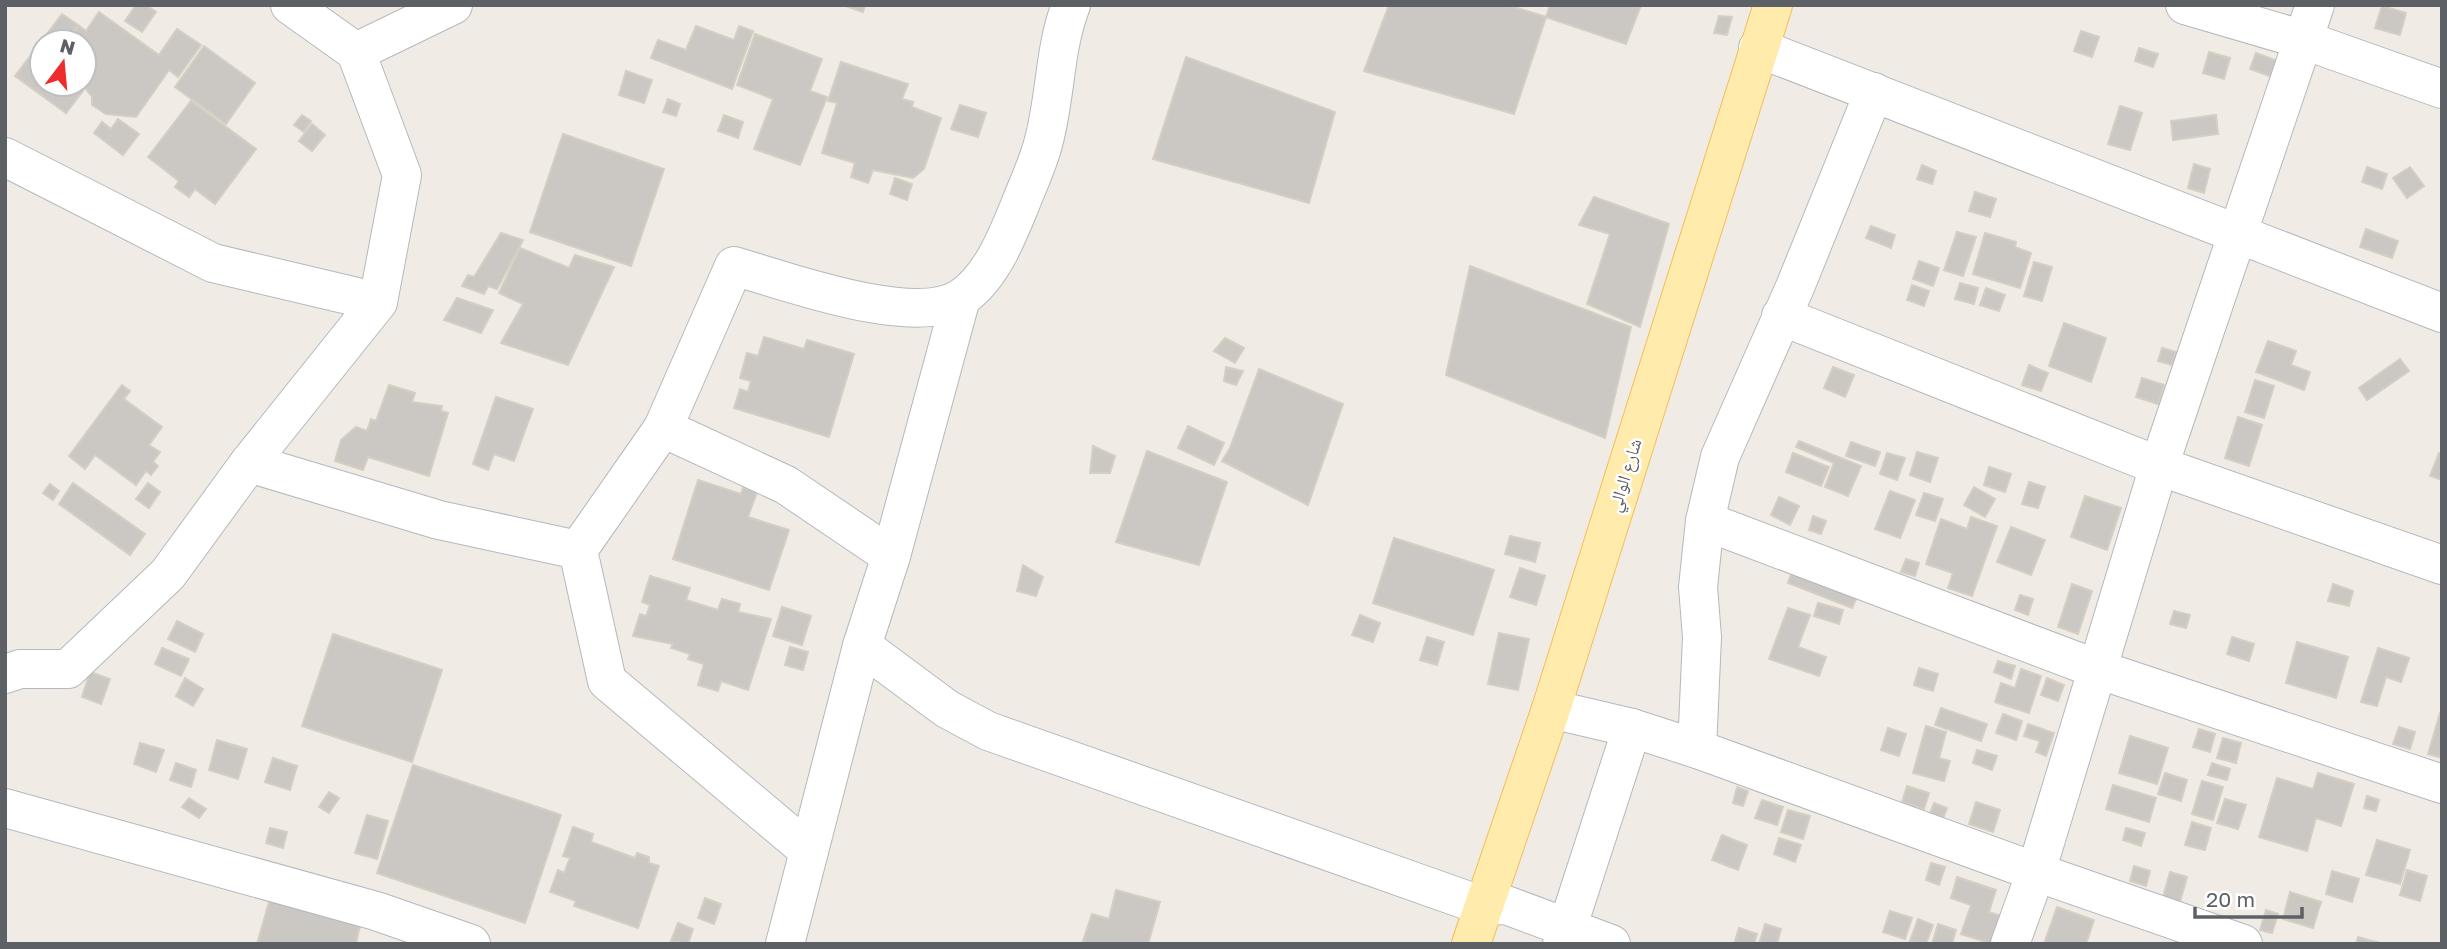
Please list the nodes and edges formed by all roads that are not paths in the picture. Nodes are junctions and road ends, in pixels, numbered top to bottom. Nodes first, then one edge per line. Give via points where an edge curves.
1 (290, 5) edge
2 (453, 5) edge
3 (1071, 5) edge
4 (1773, 5) edge
5 (2185, 5) edge
6 (2309, 23) edge
7 (1758, 48) junction
8 (356, 52) junction
9 (2442, 89) edge
10 (1874, 92) junction
11 (5, 157) edge
12 (2237, 232) junction
13 (961, 298) junction
14 (378, 302) junction
15 (2442, 313) edge
16 (1782, 316) junction
17 (663, 428) junction
18 (249, 463) junction
19 (2159, 467) junction
20 (1706, 521) junction
21 (578, 550) junction
22 (891, 556) junction
23 (2442, 565) edge
24 (862, 646) junction
25 (2097, 669) junction
26 (10, 680) edge
27 (1551, 709) junction
28 (1632, 728) junction
29 (1697, 749) junction
30 (2442, 784) edge
31 (5, 808) edge
32 (809, 851) junction
33 (2036, 873) junction
34 (1494, 905) junction
35 (1560, 930) edge
36 (471, 944) edge
37 (785, 944) edge
38 (1471, 944) edge
39 (1611, 944) edge
40 (2010, 944) edge
41 (2243, 944) edge

1 - 8 street
2 - 8 street
3 - 13 street via 1060,32 1040,153 1012,226 988,272
4 - 7 main road, شارع الوالي
5 - 6 street
6 - 9 street
6 - 12 street
7 - 10 street
7 - 27 main road, شارع الوالي
8 - 14 street via 402,175
10 - 12 street
10 - 16 street
11 - 14 street via 213,263
12 - 15 street
12 - 19 street
13 - 17 street via 937,307 880,306 734,266
13 - 22 street
14 - 18 street
16 - 19 street
16 - 20 street via 1720,457
17 - 21 street
17 - 22 street via 786,485
18 - 21 street via 439,520
18 - 26 street via 168,574 68,669
19 - 23 street
19 - 25 street
20 - 25 street
20 - 29 street via 1698,587 1702,637
21 - 32 street via 607,681
22 - 24 street
24 - 32 street
24 - 34 street via 947,709 988,731
25 - 30 street
25 - 33 street
27 - 28 street
27 - 34 main road, شارع الوالي
28 - 29 street
28 - 35 street
29 - 33 street
31 - 36 street via 376,911
32 - 37 street
33 - 40 street
33 - 41 street
34 - 35 street
34 - 38 main road, شارع الوالي
35 - 39 street

